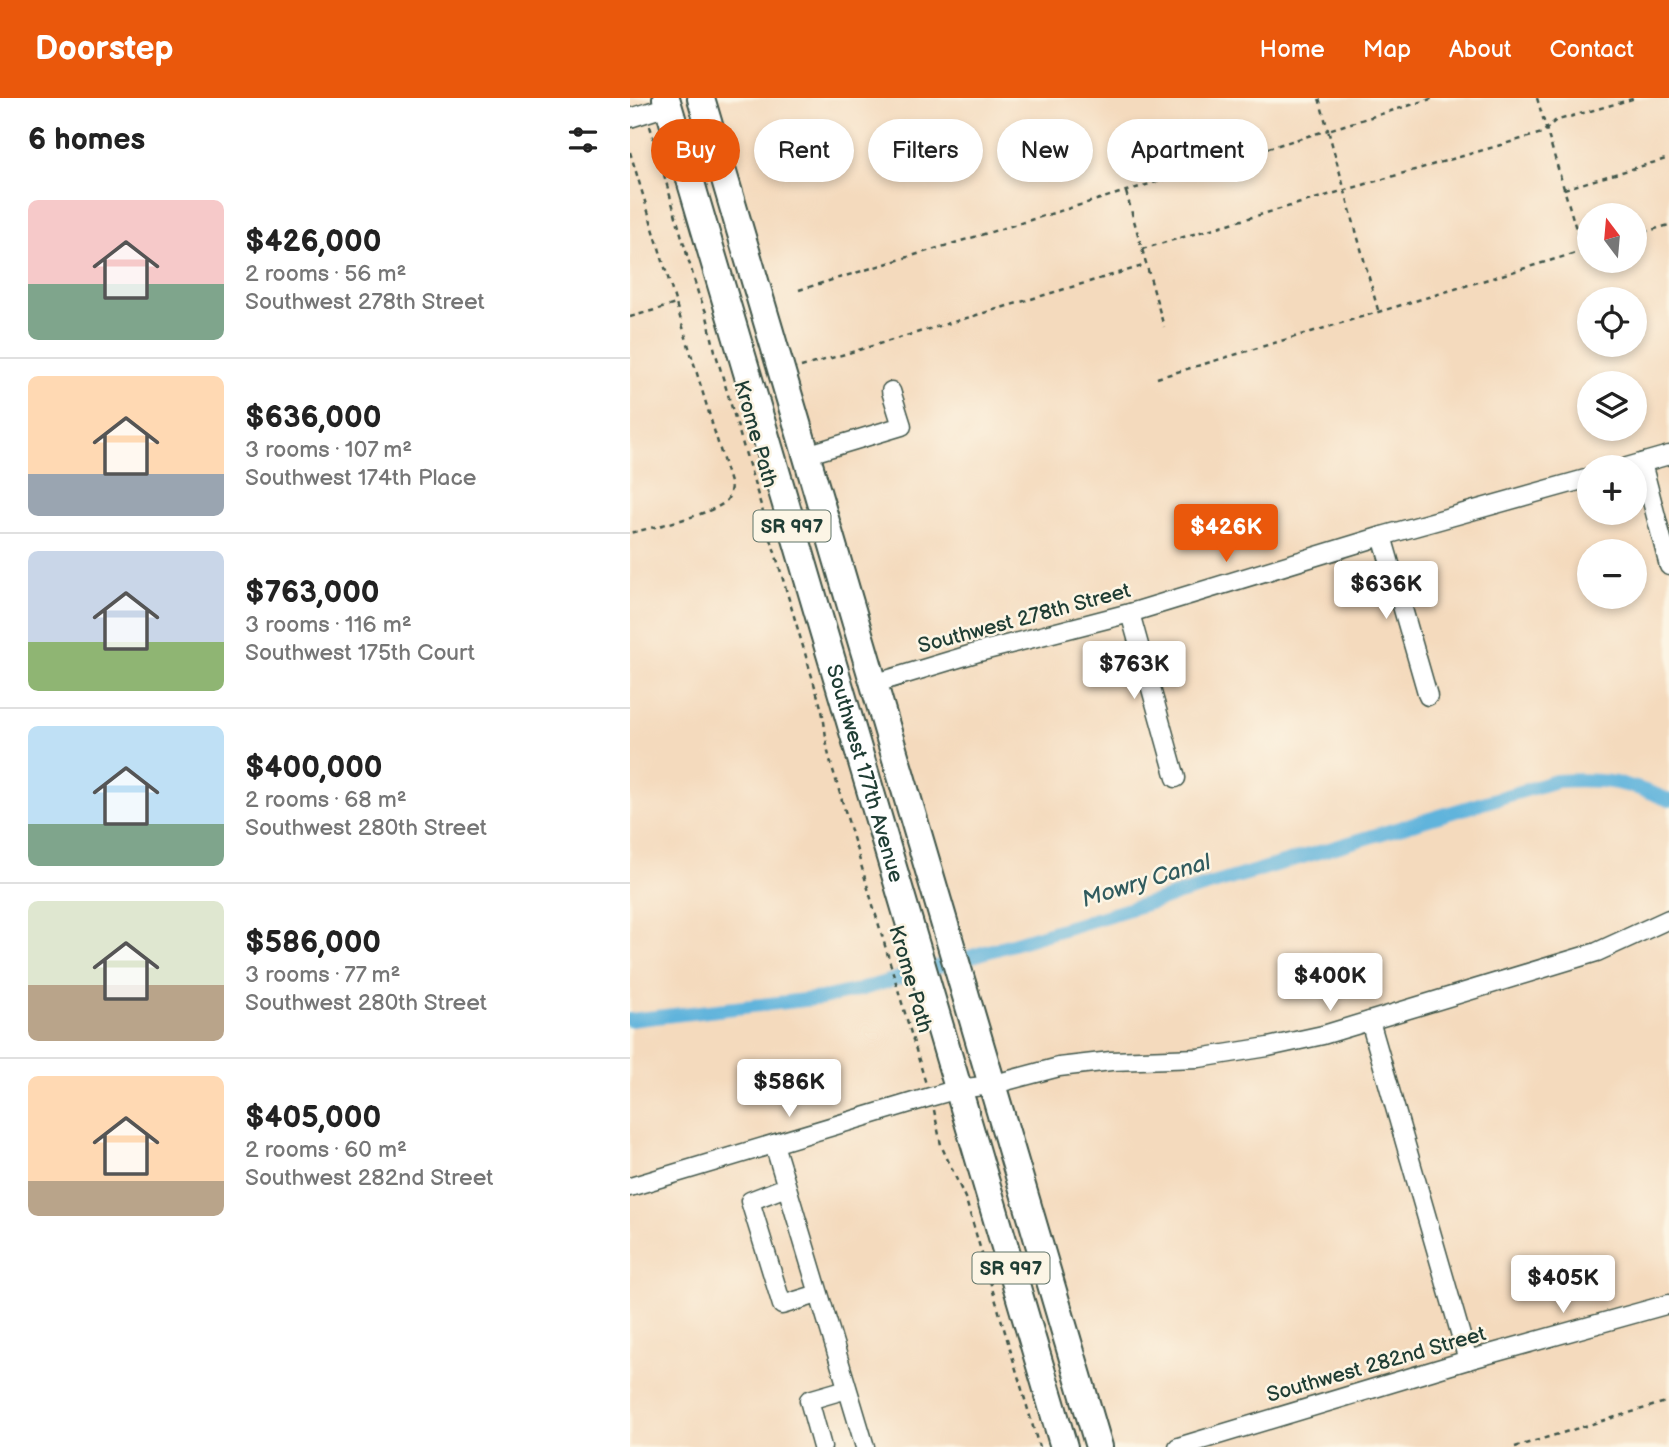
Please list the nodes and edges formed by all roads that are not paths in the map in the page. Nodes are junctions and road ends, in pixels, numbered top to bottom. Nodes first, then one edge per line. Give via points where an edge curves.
1 (701, 98) edge
2 (661, 109) edge
3 (630, 118) edge
4 (731, 320) junction
5 (782, 373) junction
6 (891, 391) dead end
7 (806, 455) junction
8 (1669, 455) edge
9 (1647, 461) edge
10 (1577, 481) edge
11 (1647, 503) edge
12 (1382, 536) junction
13 (1669, 566) edge
14 (1129, 613) junction
15 (825, 637) junction
16 (873, 684) junction
17 (1427, 696) dead end
18 (1176, 778) dead end
19 (1669, 919) edge
20 (1370, 1021) junction
21 (991, 1085) junction
22 (958, 1089) junction
23 (774, 1144) junction
24 (630, 1187) edge
25 (786, 1187) junction
26 (818, 1294) junction
27 (1669, 1304) edge
28 (1468, 1360) junction
29 (847, 1389) junction
30 (822, 1447) edge
31 (865, 1447) edge
32 (1064, 1447) edge
33 (1099, 1447) edge
34 (1178, 1447) edge

1 - 5 highway, Southwest 177th Avenue / SR 997
2 - 3 street
2 - 4 highway, Southwest 177th Avenue / SR 997
4 - 5 highway via 757,364
4 - 15 highway, Southwest 177th Avenue / SR 997
5 - 7 highway, Southwest 177th Avenue / SR 997
6 - 7 street via 902,426
7 - 16 highway, Southwest 177th Avenue / SR 997
8 - 9 street
10 - 12 street, Southwest 278th Street
11 - 13 street
12 - 14 street, Southwest 278th Street
12 - 17 street
14 - 16 street, Southwest 278th Street
14 - 18 street
15 - 16 highway
15 - 22 highway, Southwest 177th Avenue / SR 997
16 - 21 highway, Southwest 177th Avenue / SR 997
19 - 20 street via 1597,952
20 - 21 street via 1268,1047 1199,1058 1087,1063
20 - 28 street
21 - 22 street
21 - 33 highway, Southwest 177th Avenue / SR 997
22 - 23 street
22 - 32 highway, Southwest 177th Avenue / SR 997
23 - 24 street
23 - 25 street
25 - 26 street
25 - 26 street via 750,1201 782,1305
26 - 29 street
27 - 28 street, Southwest 282nd Street
28 - 34 street, Southwest 282nd Street
29 - 30 street via 808,1400
29 - 31 street

